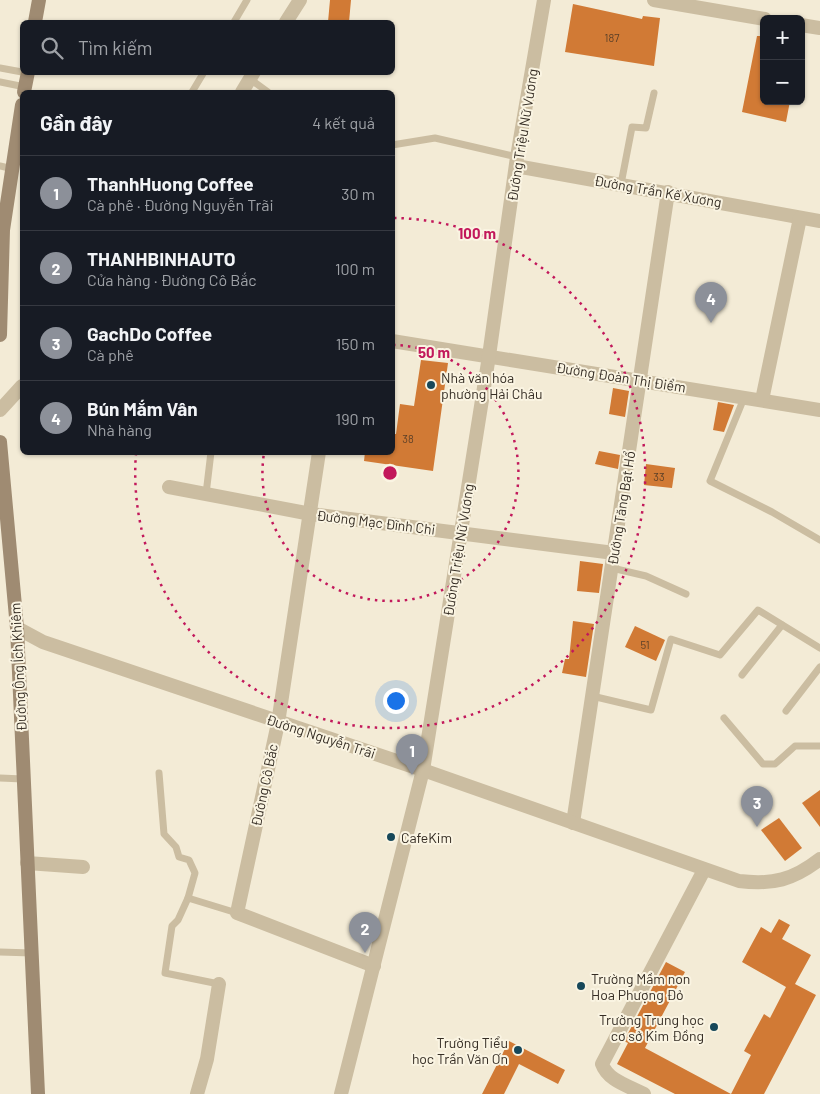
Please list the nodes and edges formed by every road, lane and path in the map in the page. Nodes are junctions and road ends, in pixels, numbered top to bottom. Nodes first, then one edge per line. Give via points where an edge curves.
1 (39, 0) edge
2 (247, 0) edge
3 (300, 0) edge
4 (544, 0) edge
5 (654, 0) edge
6 (760, 18) edge
7 (35, 20) edge
8 (235, 20) edge
9 (287, 20) edge
10 (805, 26) edge
11 (820, 28) edge
12 (0, 68) edge
13 (20, 72) edge
14 (28, 75) edge
15 (202, 75) edge
16 (252, 76) edge
17 (0, 82) edge
18 (25, 90) edge
19 (193, 90) edge
20 (243, 90) edge
21 (266, 90) edge
22 (654, 93) dead end
23 (20, 113) edge
24 (395, 145) edge
25 (516, 161) junction
26 (6, 167) edge
27 (621, 184) junction
28 (668, 192) junction
29 (800, 218) junction
30 (820, 221) edge
31 (2, 230) edge
32 (0, 335) edge
33 (395, 341) edge
34 (489, 356) junction
35 (640, 380) junction
36 (20, 388) edge
37 (744, 397) junction
38 (762, 400) junction
39 (0, 410) edge
40 (820, 410) edge
41 (0, 442) edge
42 (211, 455) edge
43 (319, 455) edge
44 (169, 487) dead end
45 (206, 494) junction
46 (311, 514) junction
47 (461, 532) junction
48 (820, 540) edge
49 (614, 553) junction
50 (612, 568) junction
51 (686, 594) dead end
52 (782, 624) junction
53 (16, 628) junction
54 (820, 648) edge
55 (820, 667) edge
56 (742, 675) dead end
57 (592, 696) junction
58 (786, 711) dead end
59 (724, 718) dead end
60 (278, 723) junction
61 (820, 746) edge
62 (423, 770) junction
63 (159, 773) dead end
64 (0, 778) edge
65 (24, 779) junction
66 (573, 823) junction
67 (820, 859) edge
68 (27, 863) junction
69 (83, 866) dead end
70 (704, 870) junction
71 (188, 898) junction
72 (237, 913) junction
73 (0, 952) edge
74 (32, 953) junction
75 (374, 966) junction
76 (219, 984) joint
77 (38, 1094) edge
78 (197, 1094) edge
79 (341, 1094) edge
80 (644, 1094) edge

1 - 7 main road
2 - 8 lane
3 - 9 street
4 - 25 street, Đường Triệu Nữ Vương
5 - 6 street
10 - 11 street
12 - 13 lane
14 - 18 main road
15 - 19 lane
16 - 20 street
16 - 21 lane
17 - 18 lane
22 - 27 lane via 646,128 632,127
23 - 26 main road
24 - 25 lane via 435,138
25 - 27 street, Đường Trần Kế Xương
25 - 34 street, Đường Triệu Nữ Vương
26 - 31 main road
27 - 28 street, Đường Trần Kế Xương
28 - 29 street, Đường Trần Kế Xương
28 - 35 street, Đường Tăng Bạt Hổ
29 - 30 street, Đường Trần Kế Xương
29 - 38 street
31 - 32 main road
33 - 34 street, Đường Đoàn Thị Điểm
34 - 35 street, Đường Đoàn Thị Điểm
34 - 47 street, Đường Triệu Nữ Vương
35 - 37 street, Đường Đoàn Thị Điểm
35 - 49 street, Đường Tăng Bạt Hổ
36 - 39 street
37 - 38 street, Đường Đoàn Thị Điểm
37 - 48 lane via 710,481
38 - 40 street, Đường Đoàn Thị Điểm
41 - 53 main road, Đường Ông Ích Khiêm
42 - 45 lane
43 - 46 street, Đường Cô Bắc
44 - 45 street, Đường Mạc Đĩnh Chi
45 - 46 street, Đường Mạc Đĩnh Chi
46 - 47 street, Đường Mạc Đĩnh Chi
46 - 60 street, Đường Cô Bắc
47 - 49 street, Đường Mạc Đĩnh Chi
47 - 62 street, Đường Triệu Nữ Vương
49 - 50 street, Đường Tăng Bạt Hổ
50 - 51 lane via 646,576
50 - 57 street, Đường Tăng Bạt Hổ
52 - 54 lane
52 - 56 lane
52 - 57 lane via 758,610 720,656 671,639 651,710
53 - 60 street, Đường Nguyễn Trãi via 43,642
53 - 65 main road, Đường Ông Ích Khiêm
55 - 58 lane
57 - 66 street, Đường Tăng Bạt Hổ
59 - 61 lane via 763,764 775,764 795,746
60 - 62 street, Đường Nguyễn Trãi
60 - 72 street, Đường Cô Bắc
62 - 66 street, Đường Nguyễn Trãi
62 - 75 street, Đường Triệu Nữ Vương
63 - 71 lane via 164,834 176,847 179,857 189,860 195,873
64 - 65 lane
65 - 68 main road, Đường Ông Ích Khiêm
66 - 70 street, Đường Nguyễn Trãi
67 - 70 street, Đường Nguyễn Trãi via 784,880 762,884
68 - 69 street
68 - 74 main road, Đường Ông Ích Khiêm
70 - 80 street via 602,1064 612,1077
71 - 72 lane
71 - 76 lane via 172,926 164,973
72 - 75 street
73 - 74 lane
74 - 77 main road, Đường Ông Ích Khiêm
75 - 79 street, Đường Triệu Nữ Vương
76 - 78 street

